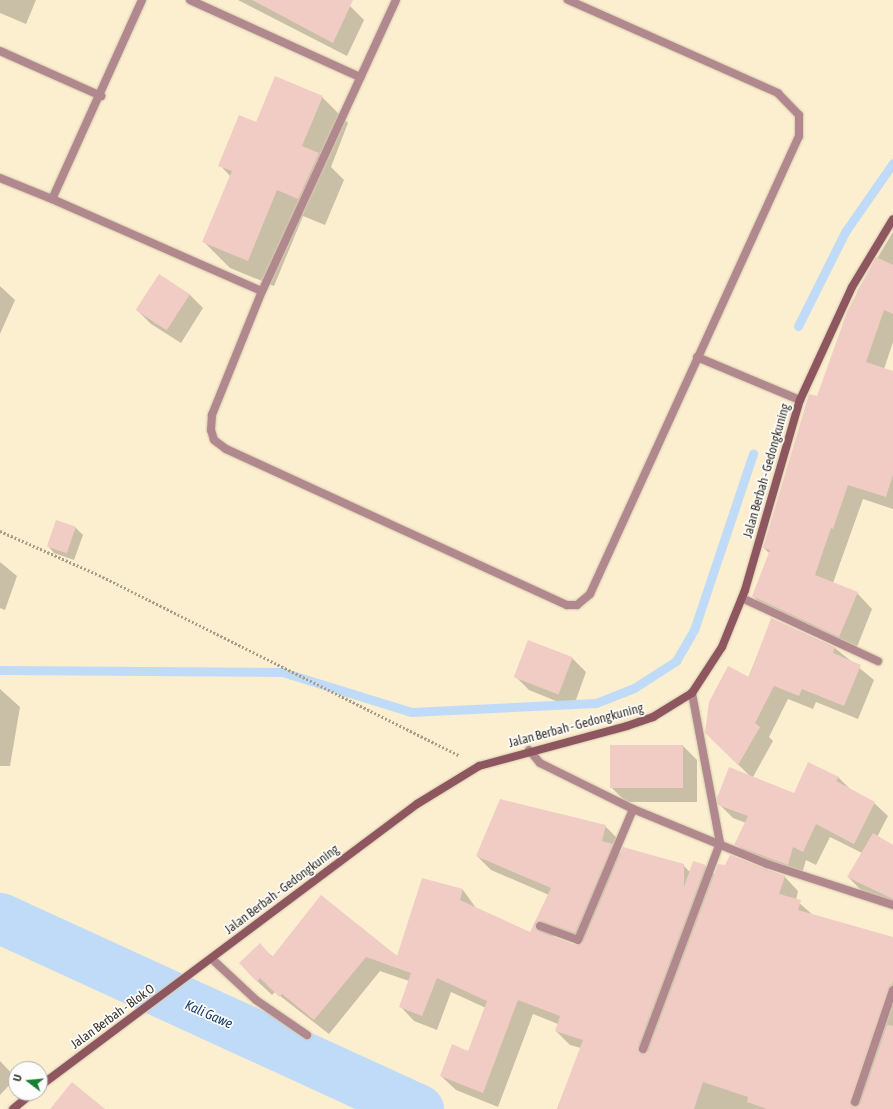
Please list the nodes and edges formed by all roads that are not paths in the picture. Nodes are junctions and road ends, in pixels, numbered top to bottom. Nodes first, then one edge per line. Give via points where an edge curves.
1 (142, 0) edge
2 (190, 0) edge
3 (396, 0) edge
4 (568, 0) edge
5 (0, 51) edge
6 (360, 77) junction
7 (101, 96) junction
8 (0, 178) edge
9 (52, 199) junction
10 (893, 219) edge
11 (262, 291) junction
12 (698, 357) junction
13 (800, 400) junction
14 (742, 598) junction
15 (878, 661) dead end
16 (692, 693) junction
17 (529, 750) junction
18 (633, 809) junction
19 (720, 843) junction
20 (893, 904) edge
21 (540, 926) dead end
22 (212, 959) junction
23 (200, 968) joint
24 (893, 990) edge
25 (307, 1035) dead end
26 (643, 1049) dead end
27 (48, 1080) edge
28 (22, 1101) edge
29 (855, 1102) dead end
30 (13, 1109) edge

1 - 7 street
2 - 6 street
3 - 6 street
4 - 12 street via 778,93 799,115 799,136
5 - 7 street
6 - 11 street
7 - 9 street
8 - 9 street
9 - 11 street
10 - 13 main road, Jalan Berbah - Gedongkuning via 852,287
11 - 12 street via 212,415 214,440 226,449 568,605 577,604 590,594
12 - 13 street
13 - 14 main road, Jalan Berbah - Gedongkuning
14 - 15 street
14 - 16 main road, Jalan Berbah - Gedongkuning via 722,647
16 - 17 main road, Jalan Berbah - Gedongkuning via 653,717
16 - 19 street
17 - 18 street via 540,763
17 - 22 main road, Jalan Berbah - Gedongkuning via 479,766 417,804
18 - 19 street
18 - 21 street via 578,940
19 - 20 street via 767,864
19 - 26 street
22 - 23 main road, Jalan Berbah - Gedongkuning
22 - 25 street via 256,1000
23 - 27 main road, Jalan Berbah - Blok O
24 - 29 street
28 - 30 main road

